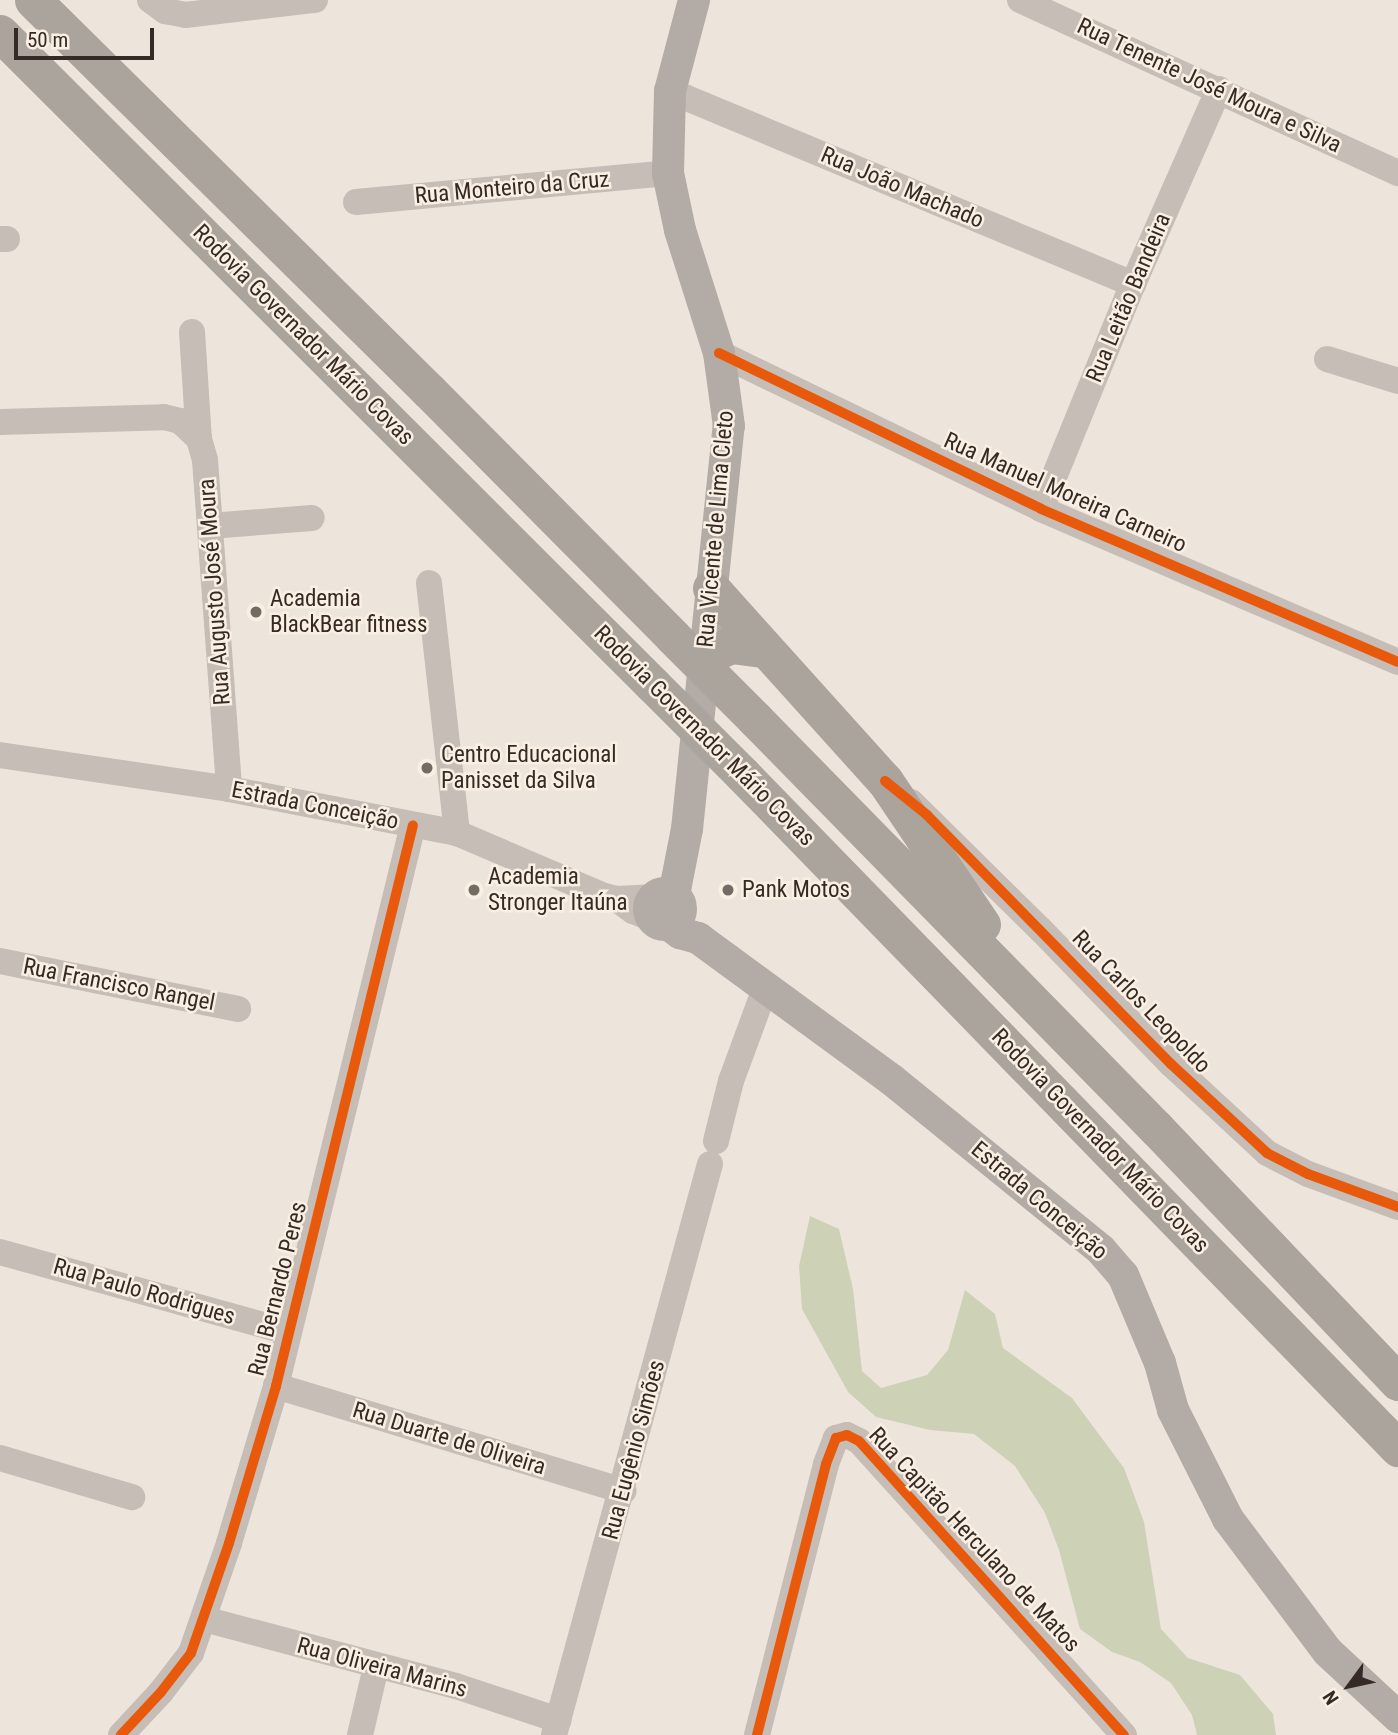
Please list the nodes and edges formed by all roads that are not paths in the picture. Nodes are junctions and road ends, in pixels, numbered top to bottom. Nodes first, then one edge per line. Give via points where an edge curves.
1 (33, 0) edge
2 (150, 0) edge
3 (315, 0) edge
4 (694, 0) edge
5 (1020, 0) edge
6 (0, 33) edge
7 (1219, 89) junction
8 (670, 91) junction
9 (668, 173) junction
10 (1398, 173) edge
11 (356, 202) dead end
12 (1133, 284) junction
13 (192, 332) dead end
14 (719, 353) junction
15 (1327, 359) dead end
16 (1398, 381) edge
17 (0, 422) edge
18 (199, 439) junction
19 (1041, 509) junction
20 (312, 518) dead end
21 (210, 526) junction
22 (429, 583) dead end
23 (711, 588) junction
24 (764, 649) junction
25 (705, 657) junction
26 (1398, 662) edge
27 (0, 755) edge
28 (885, 781) junction
29 (229, 789) junction
30 (412, 825) junction
31 (457, 833) junction
32 (670, 912) junction
33 (0, 961) edge
34 (766, 986) junction
35 (238, 1009) dead end
36 (1092, 1062) junction
37 (1398, 1208) edge
38 (0, 1252) edge
39 (288, 1332) junction
40 (1333, 1382) junction
41 (1398, 1382) edge
42 (276, 1386) junction
43 (1398, 1448) edge
44 (0, 1458) edge
45 (1398, 1465) edge
46 (623, 1492) junction
47 (132, 1497) dead end
48 (204, 1619) junction
49 (376, 1667) junction
50 (1398, 1717) edge
51 (556, 1727) edge
52 (1119, 1729) edge
53 (121, 1735) edge
54 (360, 1735) edge
55 (757, 1735) edge

1 - 36 highway, Rodovia Governador Mário Covas, bridge via 429,391
2 - 3 street via 165,11 185,15
4 - 8 main road, Rua Vicente de Lima Cleto
5 - 7 street, Rua Tenente José Moura e Silva
6 - 40 highway, Rodovia Governador Mário Covas, bridge via 742,774
7 - 10 street, Rua Tenente José Moura e Silva
7 - 12 street, Rua Leitão Bandeira
8 - 9 main road, Rua Vicente de Lima Cleto
8 - 12 street, Rua João Machado
9 - 11 street, Rua Monteiro da Cruz
9 - 14 main road, Rua Vicente de Lima Cleto via 680,230
12 - 19 street, Rua Leitão Bandeira
13 - 18 street, Rua Augusto José Moura
14 - 19 street, Rua Manuel Moreira Carneiro
14 - 23 main road, Rua Vicente de Lima Cleto via 729,426
15 - 16 street
17 - 18 street via 164,417 180,421
18 - 21 street, Rua Augusto José Moura
19 - 26 street, Rua Manuel Moreira Carneiro
20 - 21 street
21 - 29 street, Rua Augusto José Moura
22 - 31 street
23 - 24 highway
23 - 25 main road, Rua Vicente de Lima Cleto
24 - 25 highway via 731,645
24 - 28 highway
25 - 32 main road, Rua Vicente de Lima Cleto via 687,829
27 - 29 street, Estrada Conceição
28 - 36 highway via 983,926
28 - 37 street, Rua Carlos Leopoldo via 926,815 1171,1064 1267,1153
29 - 30 street, Estrada Conceição
30 - 31 street, Estrada Conceição
30 - 39 street, Rua Bernardo Peres
31 - 32 street, Estrada Conceição via 617,899
32 - 34 main road, Estrada Conceição
33 - 35 street, Rua Francisco Rangel
34 - 46 street, Rua Eugênio Simões via 731,1081
34 - 50 main road, Estrada Conceição via 1020,1181 1101,1250 1123,1275 1160,1363 1173,1410 1228,1519 1328,1652
36 - 41 highway, Rodovia Governador Mário Covas
38 - 39 street, Rua Paulo Rodrigues
39 - 42 street, Rua Bernardo Peres
40 - 43 highway, Rodovia Governador Mário Covas
40 - 45 highway
42 - 46 street, Rua Duarte de Oliveira
42 - 48 street, Rua Bernardo Peres
44 - 47 street
46 - 51 street, Rua Eugênio Simões
48 - 49 street, Rua Oliveira Marins
48 - 53 street, Rua Bernardo Peres via 191,1653
49 - 51 street, Rua Oliveira Marins via 456,1686
49 - 54 street
52 - 55 street, Rua Capitão Herculano de Matos via 859,1441 847,1435 836,1438 826,1464

